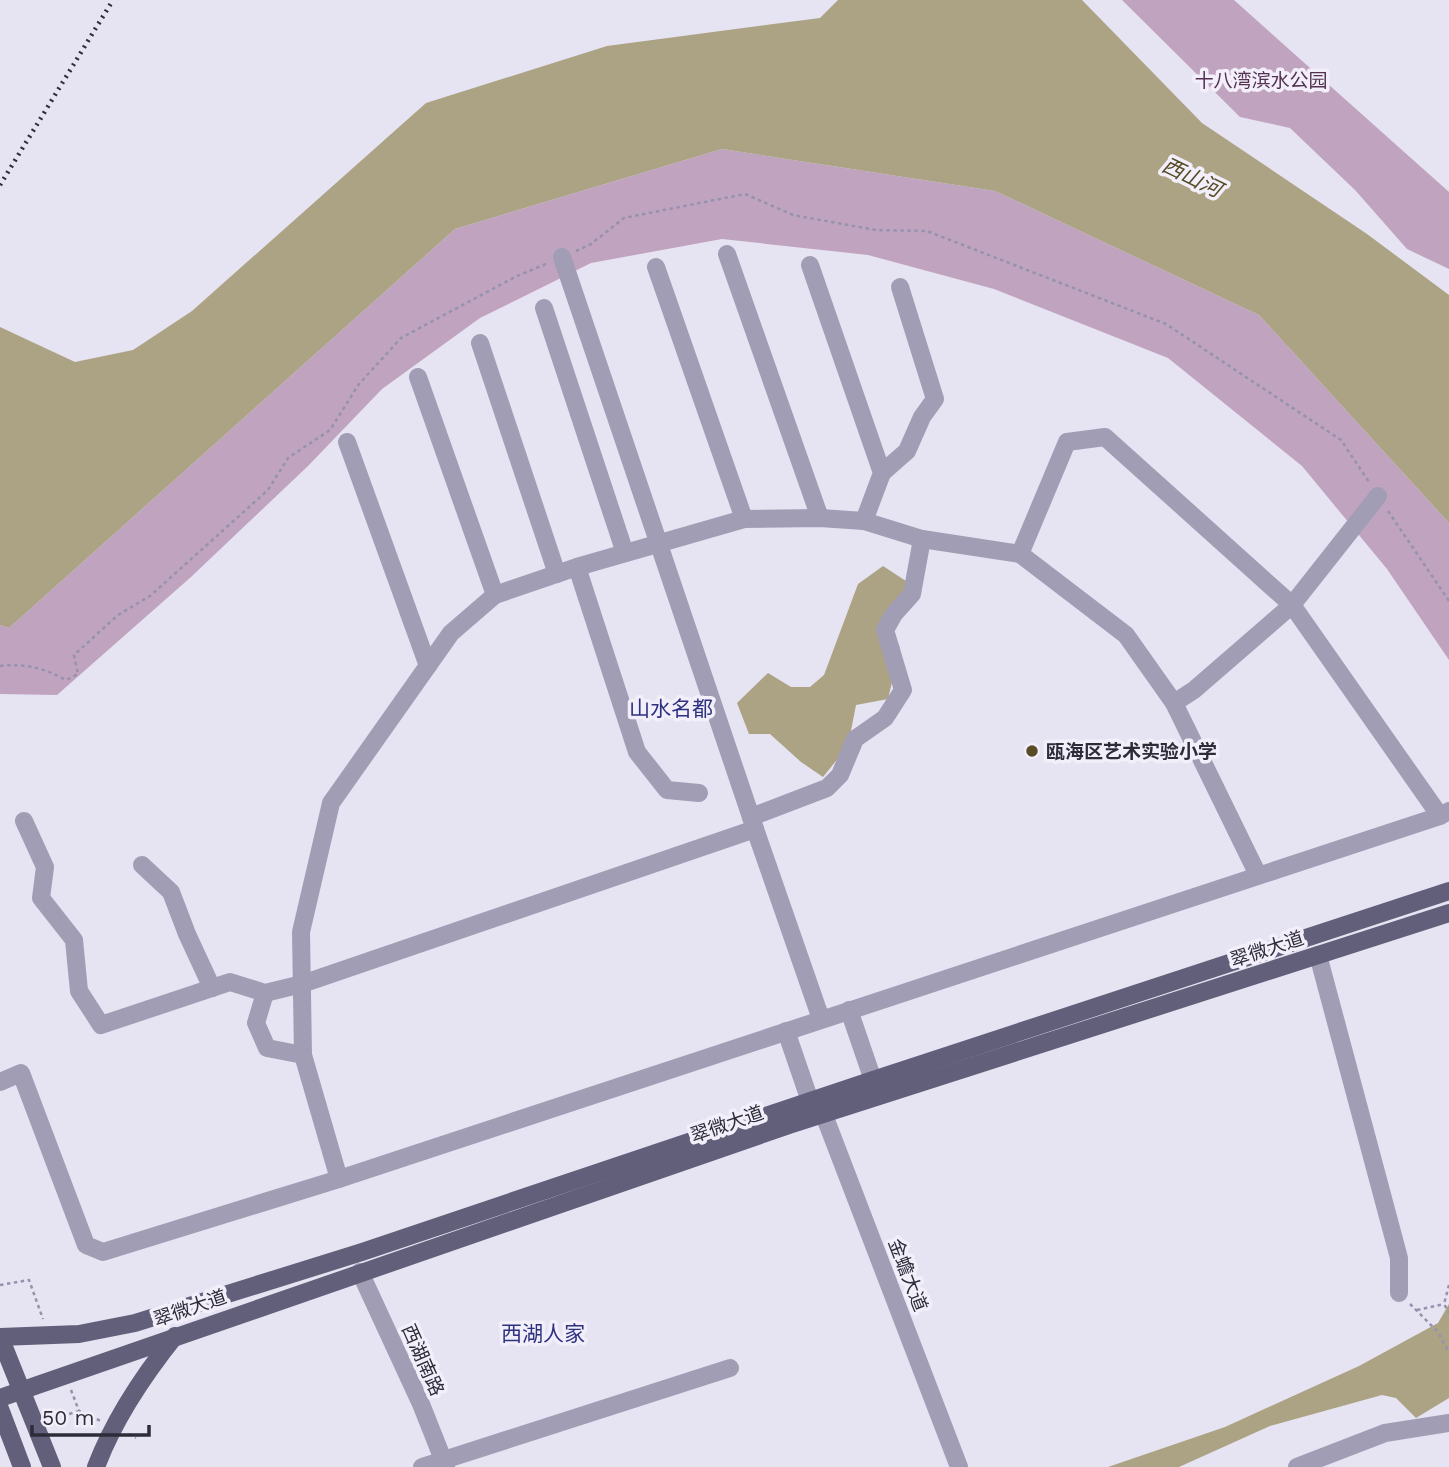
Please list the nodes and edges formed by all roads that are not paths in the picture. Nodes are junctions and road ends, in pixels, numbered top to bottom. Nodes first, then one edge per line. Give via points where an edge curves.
1 (727, 254) dead end
2 (562, 257) road end
3 (810, 265) dead end
4 (656, 267) dead end
5 (900, 287) dead end
6 (544, 308) dead end
7 (480, 343) dead end
8 (418, 377) dead end
9 (347, 442) dead end
10 (882, 473) junction
11 (1378, 496) road end
12 (820, 518) junction
13 (744, 519) junction
14 (864, 521) junction
15 (922, 539) junction
16 (659, 543) junction
17 (625, 554) junction
18 (1020, 554) junction
19 (577, 567) junction
20 (557, 574) junction
21 (495, 595) junction
22 (1292, 605) junction
23 (428, 666) junction
24 (1174, 704) junction
25 (699, 793) dead end
26 (1445, 813) edge
27 (24, 821) dead end
28 (753, 823) junction
29 (142, 865) dead end
30 (1258, 875) junction
31 (1449, 891) edge
32 (1449, 913) edge
33 (1318, 955) junction
34 (302, 984) junction
35 (212, 988) junction
36 (265, 993) junction
37 (849, 1010) junction
38 (821, 1019) junction
39 (786, 1031) junction
40 (303, 1055) junction
41 (873, 1080) junction
42 (0, 1082) edge
43 (817, 1105) junction
44 (339, 1179) junction
45 (360, 1272) junction
46 (1399, 1293) road end
47 (176, 1335) junction
48 (0, 1337) edge
49 (730, 1368) dead end
50 (23, 1389) junction
51 (0, 1398) edge
52 (0, 1409) edge
53 (1449, 1423) edge
54 (445, 1463) edge
55 (957, 1466) edge
56 (22, 1467) edge
57 (52, 1467) edge
58 (96, 1467) edge
59 (422, 1467) edge
60 (1297, 1467) edge

1 - 12 street
2 - 16 street
3 - 10 street
4 - 13 street
5 - 10 street via 935,399 907,451
6 - 17 street
7 - 20 street
8 - 21 street
9 - 23 street
10 - 14 street
11 - 22 street
12 - 13 street
12 - 14 street
13 - 16 street
14 - 15 street
15 - 18 street
15 - 28 street via 912,594 885,630 902,690 897,699 885,718 855,739 840,775 827,788
16 - 17 street
16 - 28 street
17 - 19 street
18 - 22 street via 1067,442 1105,437
18 - 24 street via 1126,635
19 - 20 street
19 - 25 street via 637,752 667,790
20 - 21 street
21 - 23 street via 452,634
22 - 24 street
22 - 26 street
23 - 34 street via 331,803 301,933
24 - 30 street
26 - 30 street
27 - 35 street via 45,867 41,898 74,940 79,991 101,1025
28 - 34 street
28 - 38 street
29 - 35 street via 172,892
30 - 37 street
31 - 41 main road, 翠微大道
32 - 33 main road, 翠微大道
33 - 43 main road, 翠微大道
33 - 46 street via 1399,1258
34 - 36 street
34 - 40 street
35 - 36 street via 230,982
36 - 40 street via 256,1023 267,1048
37 - 38 street
37 - 41 street
38 - 39 street
39 - 43 street, 金蟾大道
39 - 44 street
40 - 44 street
41 - 43 main road, 翠微大道
42 - 44 street via 21,1073 86,1245 103,1252
43 - 45 main road, 翠微大道
43 - 48 main road, 翠微大道 via 160,1315 79,1334
43 - 55 street, 金蟾大道
45 - 47 main road, 翠微大道
45 - 54 street, 西湖南路
47 - 50 main road, 翠微大道
47 - 58 main road via 125,1406
48 - 50 main road
49 - 54 street
50 - 51 main road, 翠微大道
50 - 57 main road
52 - 56 main road
53 - 60 street via 1385,1433
54 - 59 street

